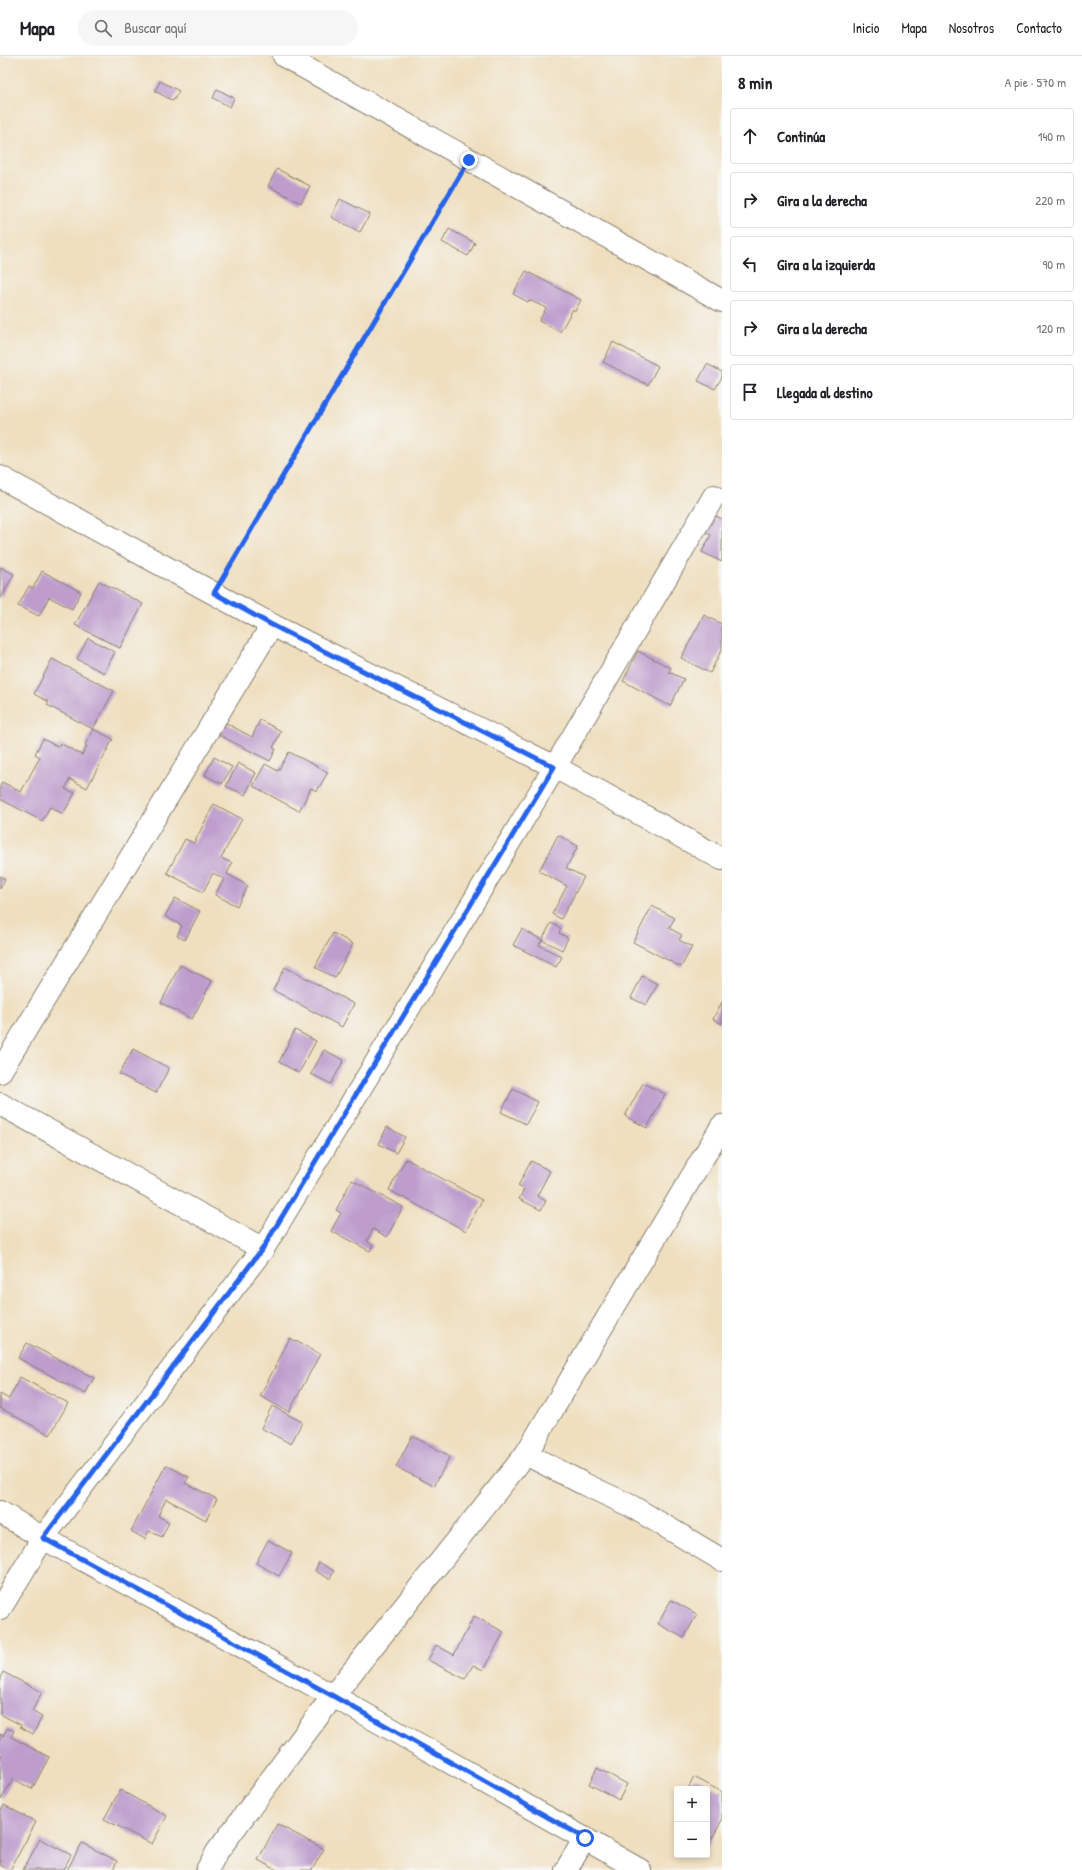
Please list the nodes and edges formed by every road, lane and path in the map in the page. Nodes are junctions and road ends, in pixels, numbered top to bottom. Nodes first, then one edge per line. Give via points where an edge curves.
1 (284, 56) edge
2 (469, 160) junction
3 (722, 301) edge
4 (0, 477) edge
5 (714, 496) dead end
6 (214, 593) junction
7 (272, 625) junction
8 (554, 767) junction
9 (722, 859) edge
10 (0, 1072) edge
11 (0, 1104) edge
12 (722, 1126) edge
13 (263, 1248) junction
14 (526, 1454) junction
15 (0, 1512) edge
16 (43, 1538) junction
17 (722, 1560) edge
18 (0, 1609) edge
19 (333, 1696) junction
20 (585, 1838) junction
21 (207, 1870) edge
22 (566, 1870) edge
23 (640, 1870) edge

1 - 2 street
2 - 3 street
2 - 6 path
4 - 6 street
5 - 8 street
6 - 7 street
7 - 8 street
7 - 10 street
8 - 9 street
8 - 13 street
11 - 13 street
12 - 14 street
13 - 16 street
14 - 17 street via 631,1506
14 - 19 street
15 - 16 street
16 - 18 street
16 - 19 street
19 - 20 street
19 - 21 street via 217,1852
20 - 22 street
20 - 23 street

